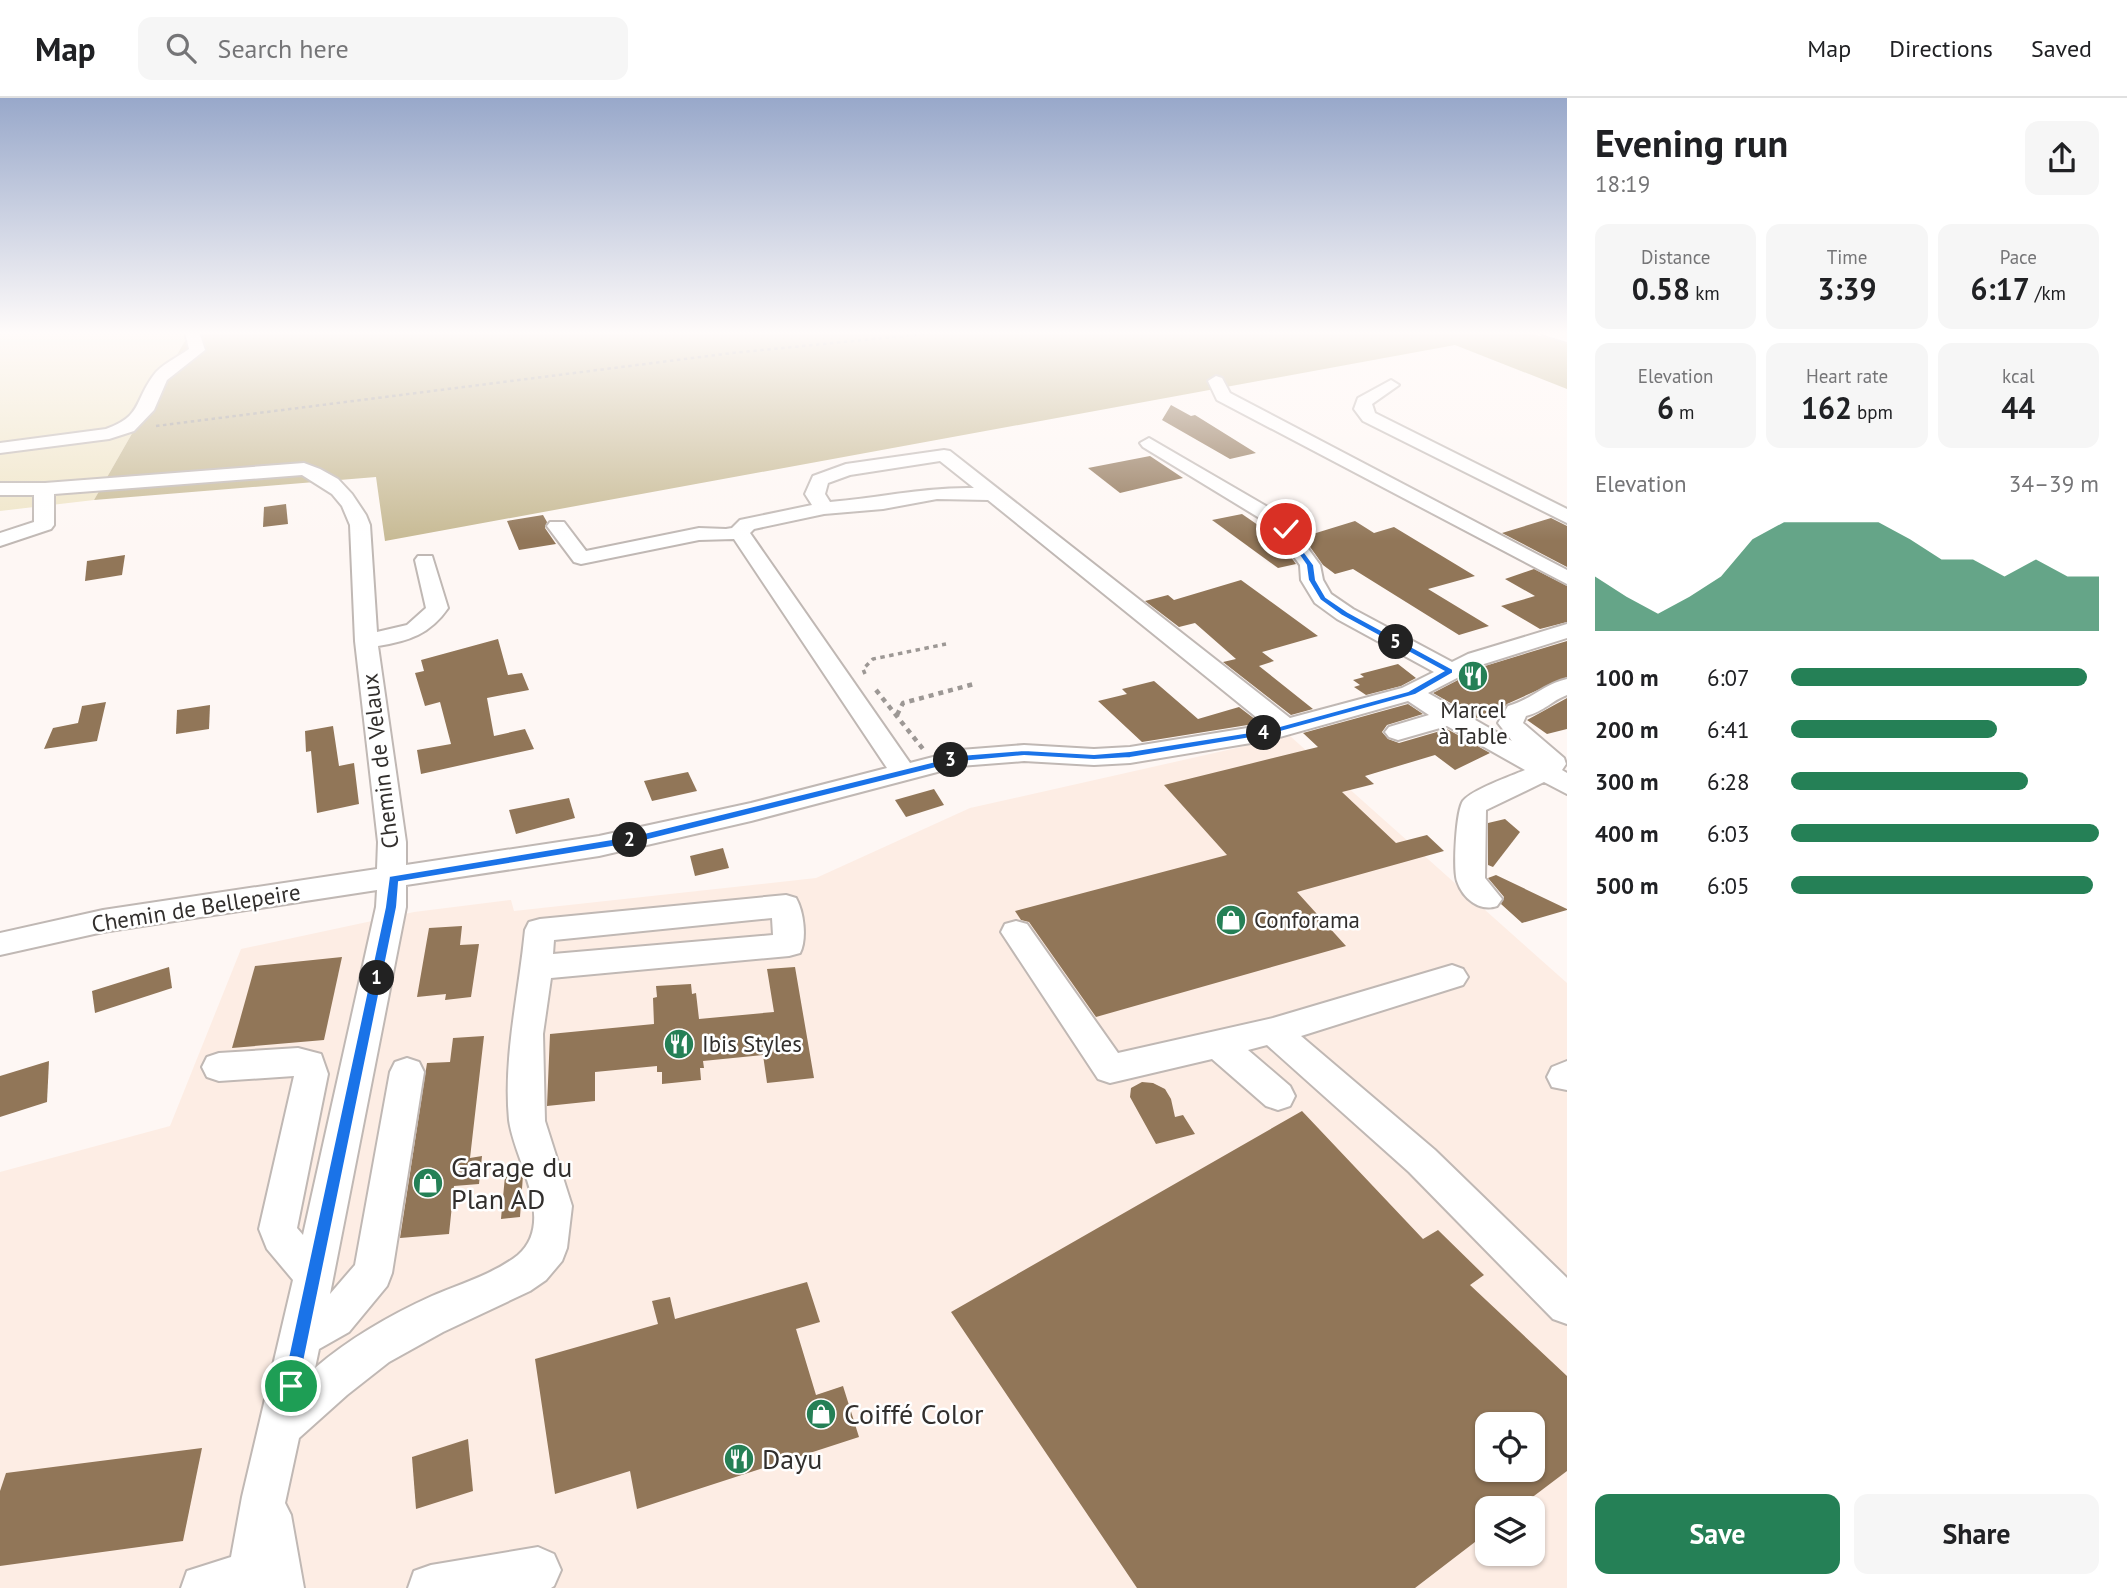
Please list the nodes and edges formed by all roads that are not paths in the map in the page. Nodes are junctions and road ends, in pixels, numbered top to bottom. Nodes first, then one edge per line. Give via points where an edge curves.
1 (149, 402) edge
2 (1233, 402) edge
3 (1365, 402) edge
4 (1149, 443) dead end
5 (0, 448) edge
6 (0, 489) edge
7 (45, 489) junction
8 (992, 494) junction
9 (824, 508) junction
10 (1567, 517) edge
11 (557, 526) dead end
12 (739, 532) junction
13 (0, 540) edge
14 (425, 560) dead end
15 (1567, 578) edge
16 (1567, 631) edge
17 (366, 641) junction
18 (1450, 671) junction
19 (1567, 686) edge
20 (1411, 693) junction
21 (1447, 718) junction
22 (1286, 728) junction
23 (1398, 733) dead end
24 (903, 772) junction
25 (1556, 777) edge
26 (393, 879) junction
27 (1487, 899) dead end
28 (1016, 932) dead end
29 (0, 944) edge
30 (537, 967) junction
31 (1452, 977) dead end
32 (1273, 1031) junction
33 (1218, 1044) junction
34 (219, 1067) dead end
35 (407, 1072) dead end
36 (1278, 1096) dead end
37 (314, 1275) junction
38 (1567, 1305) edge
39 (301, 1337) junction
40 (282, 1425) junction
41 (538, 1570) dead end
42 (260, 1583) edge
43 (204, 1588) edge
44 (431, 1588) edge

1 - 5 street via 128,427 109,434
2 - 15 street
3 - 10 street via 1363,410 1369,417
4 - 18 street via 1278,521 1308,561 1323,598
6 - 7 street, Chemin de Velaux
7 - 13 street via 44,525
7 - 17 street, Chemin de Velaux via 289,469 322,475 339,490 360,525
8 - 9 street via 937,492
8 - 9 street via 944,455 846,470 820,480 815,494
8 - 22 street
9 - 12 street via 747,524
11 - 12 street via 581,558 699,534
12 - 24 street
14 - 17 street via 437,608 428,622 410,633
16 - 18 street, Chemin de Bellepeire
17 - 26 street, Chemin de Velaux
18 - 20 street, Chemin de Bellepeire
19 - 25 street via 1548,694 1545,701 1517,711 1510,723 1551,758
20 - 21 street
20 - 22 street, Chemin de Bellepeire
21 - 23 street
21 - 25 street
22 - 24 street, Chemin de Bellepeire via 1130,755 995,754
24 - 26 street, Chemin de Bellepeire via 650,836
25 - 27 street via 1480,800 1472,810 1471,880
26 - 29 street, Chemin de Bellepeire via 103,921
26 - 37 street, Chemin de Velaux via 391,907
28 - 33 street via 1110,1069
30 - 30 street via 789,945 786,906 540,930
30 - 40 street via 527,1034 527,1121 553,1206 548,1248 516,1278 375,1348
31 - 32 street
32 - 33 street
32 - 38 street via 1422,1161
33 - 36 street
34 - 37 street via 309,1065 278,1229
35 - 39 street via 373,1273 335,1318
37 - 39 street, Chemin de Velaux
39 - 40 street, Chemin de Velaux
40 - 42 street, Chemin de Velaux via 264,1497
41 - 44 street
42 - 43 street

